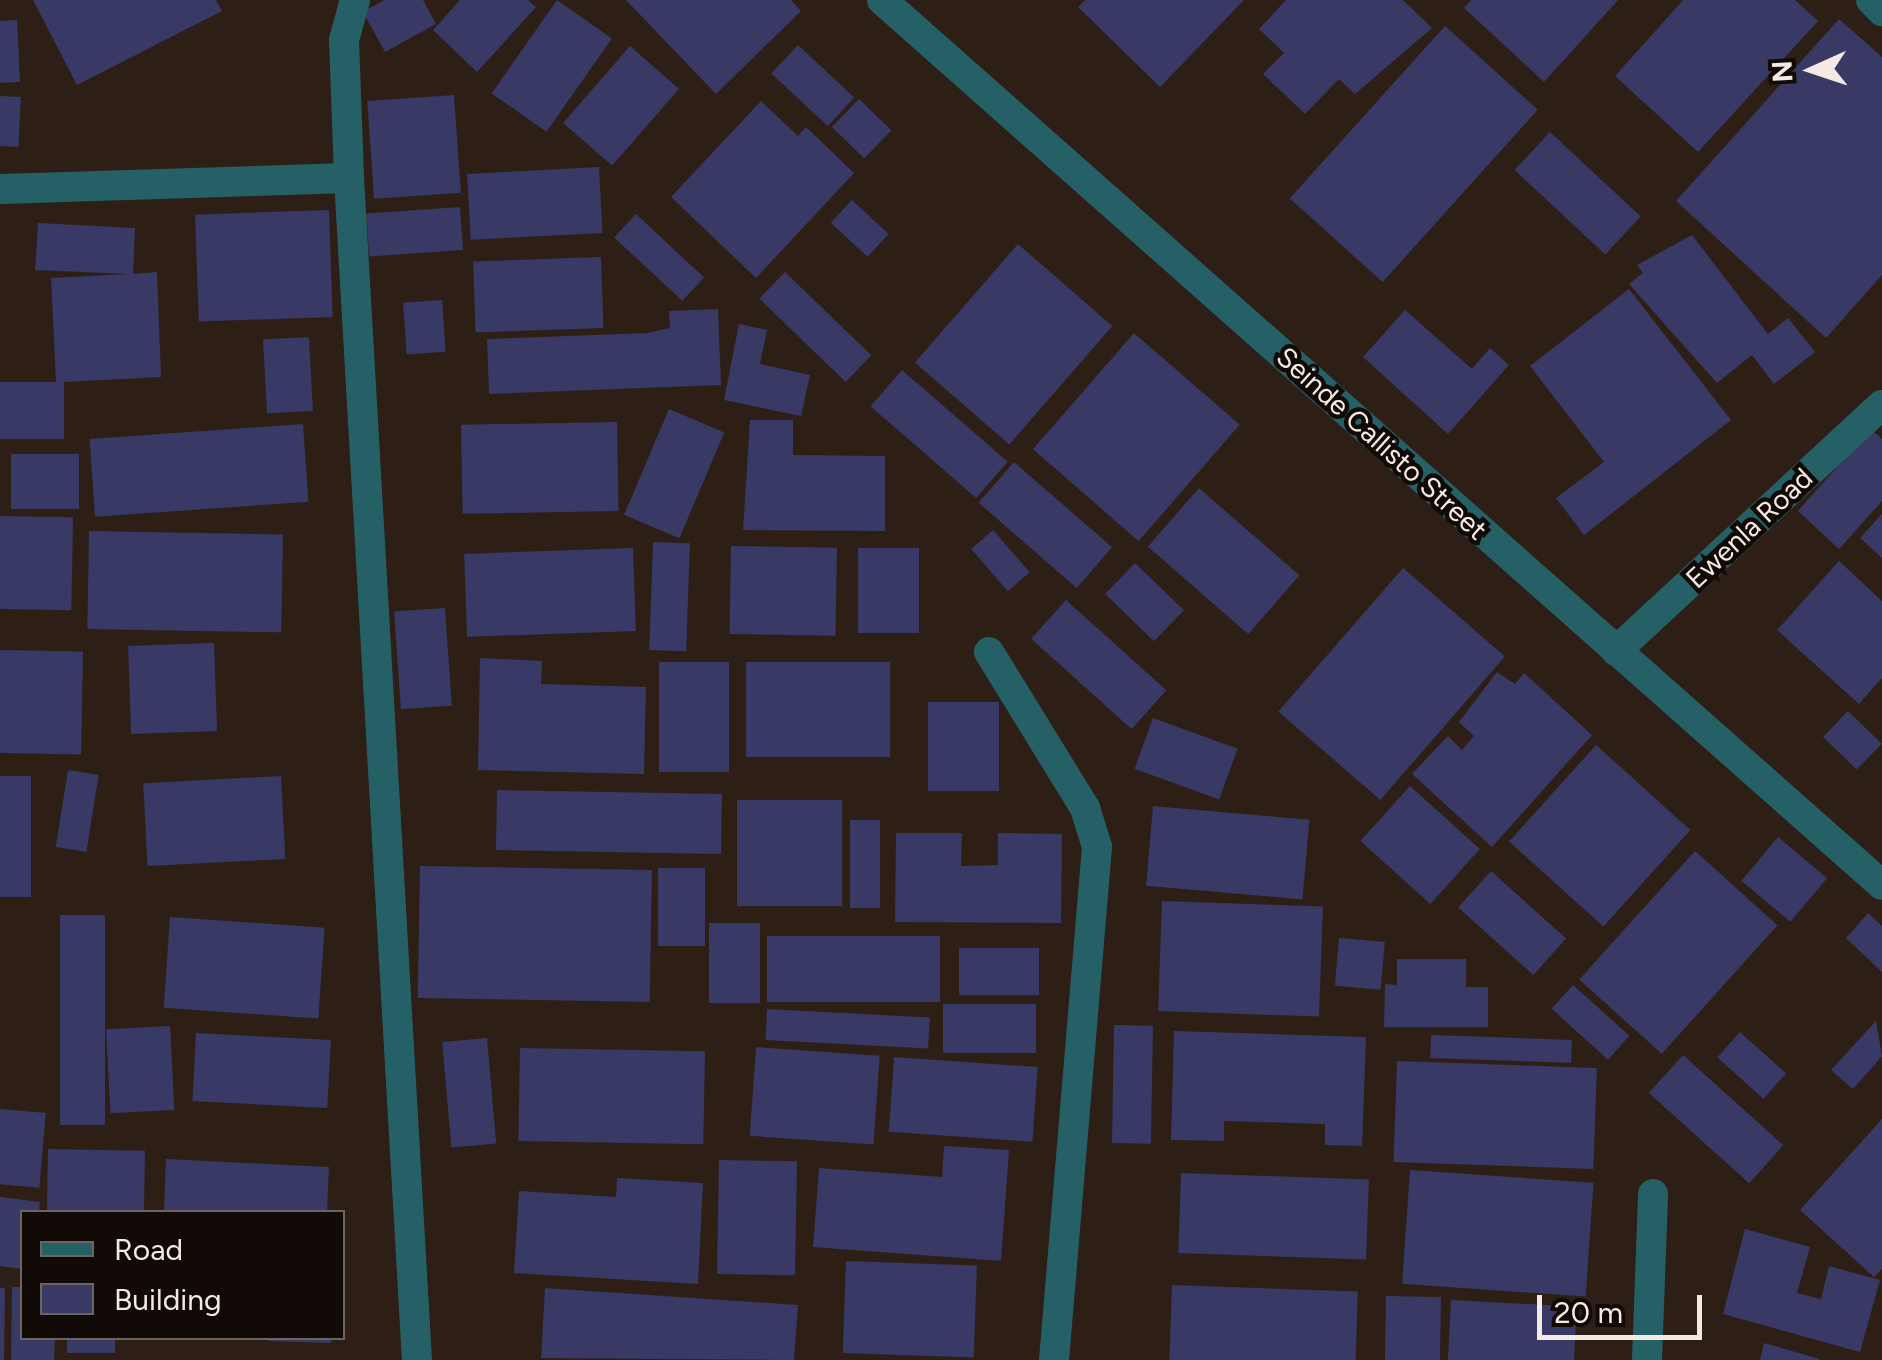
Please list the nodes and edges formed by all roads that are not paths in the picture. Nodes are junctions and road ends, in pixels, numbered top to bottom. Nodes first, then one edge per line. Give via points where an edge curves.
1 (355, 0) edge
2 (882, 0) edge
3 (1871, 0) edge
4 (1882, 11) edge
5 (349, 178) junction
6 (0, 189) edge
7 (1882, 405) edge
8 (1616, 651) junction
9 (988, 652) dead end
10 (1882, 885) edge
11 (1653, 1194) dead end
12 (417, 1360) edge
13 (1054, 1360) edge
14 (1647, 1360) edge

1 - 5 street via 344,40
2 - 8 street, Seinde Callisto Street
3 - 4 street
5 - 6 street
5 - 12 street
7 - 8 street, Ewenla Road
8 - 10 street, Seinde Callisto Street
9 - 13 street via 1085,808 1097,846
11 - 14 street

